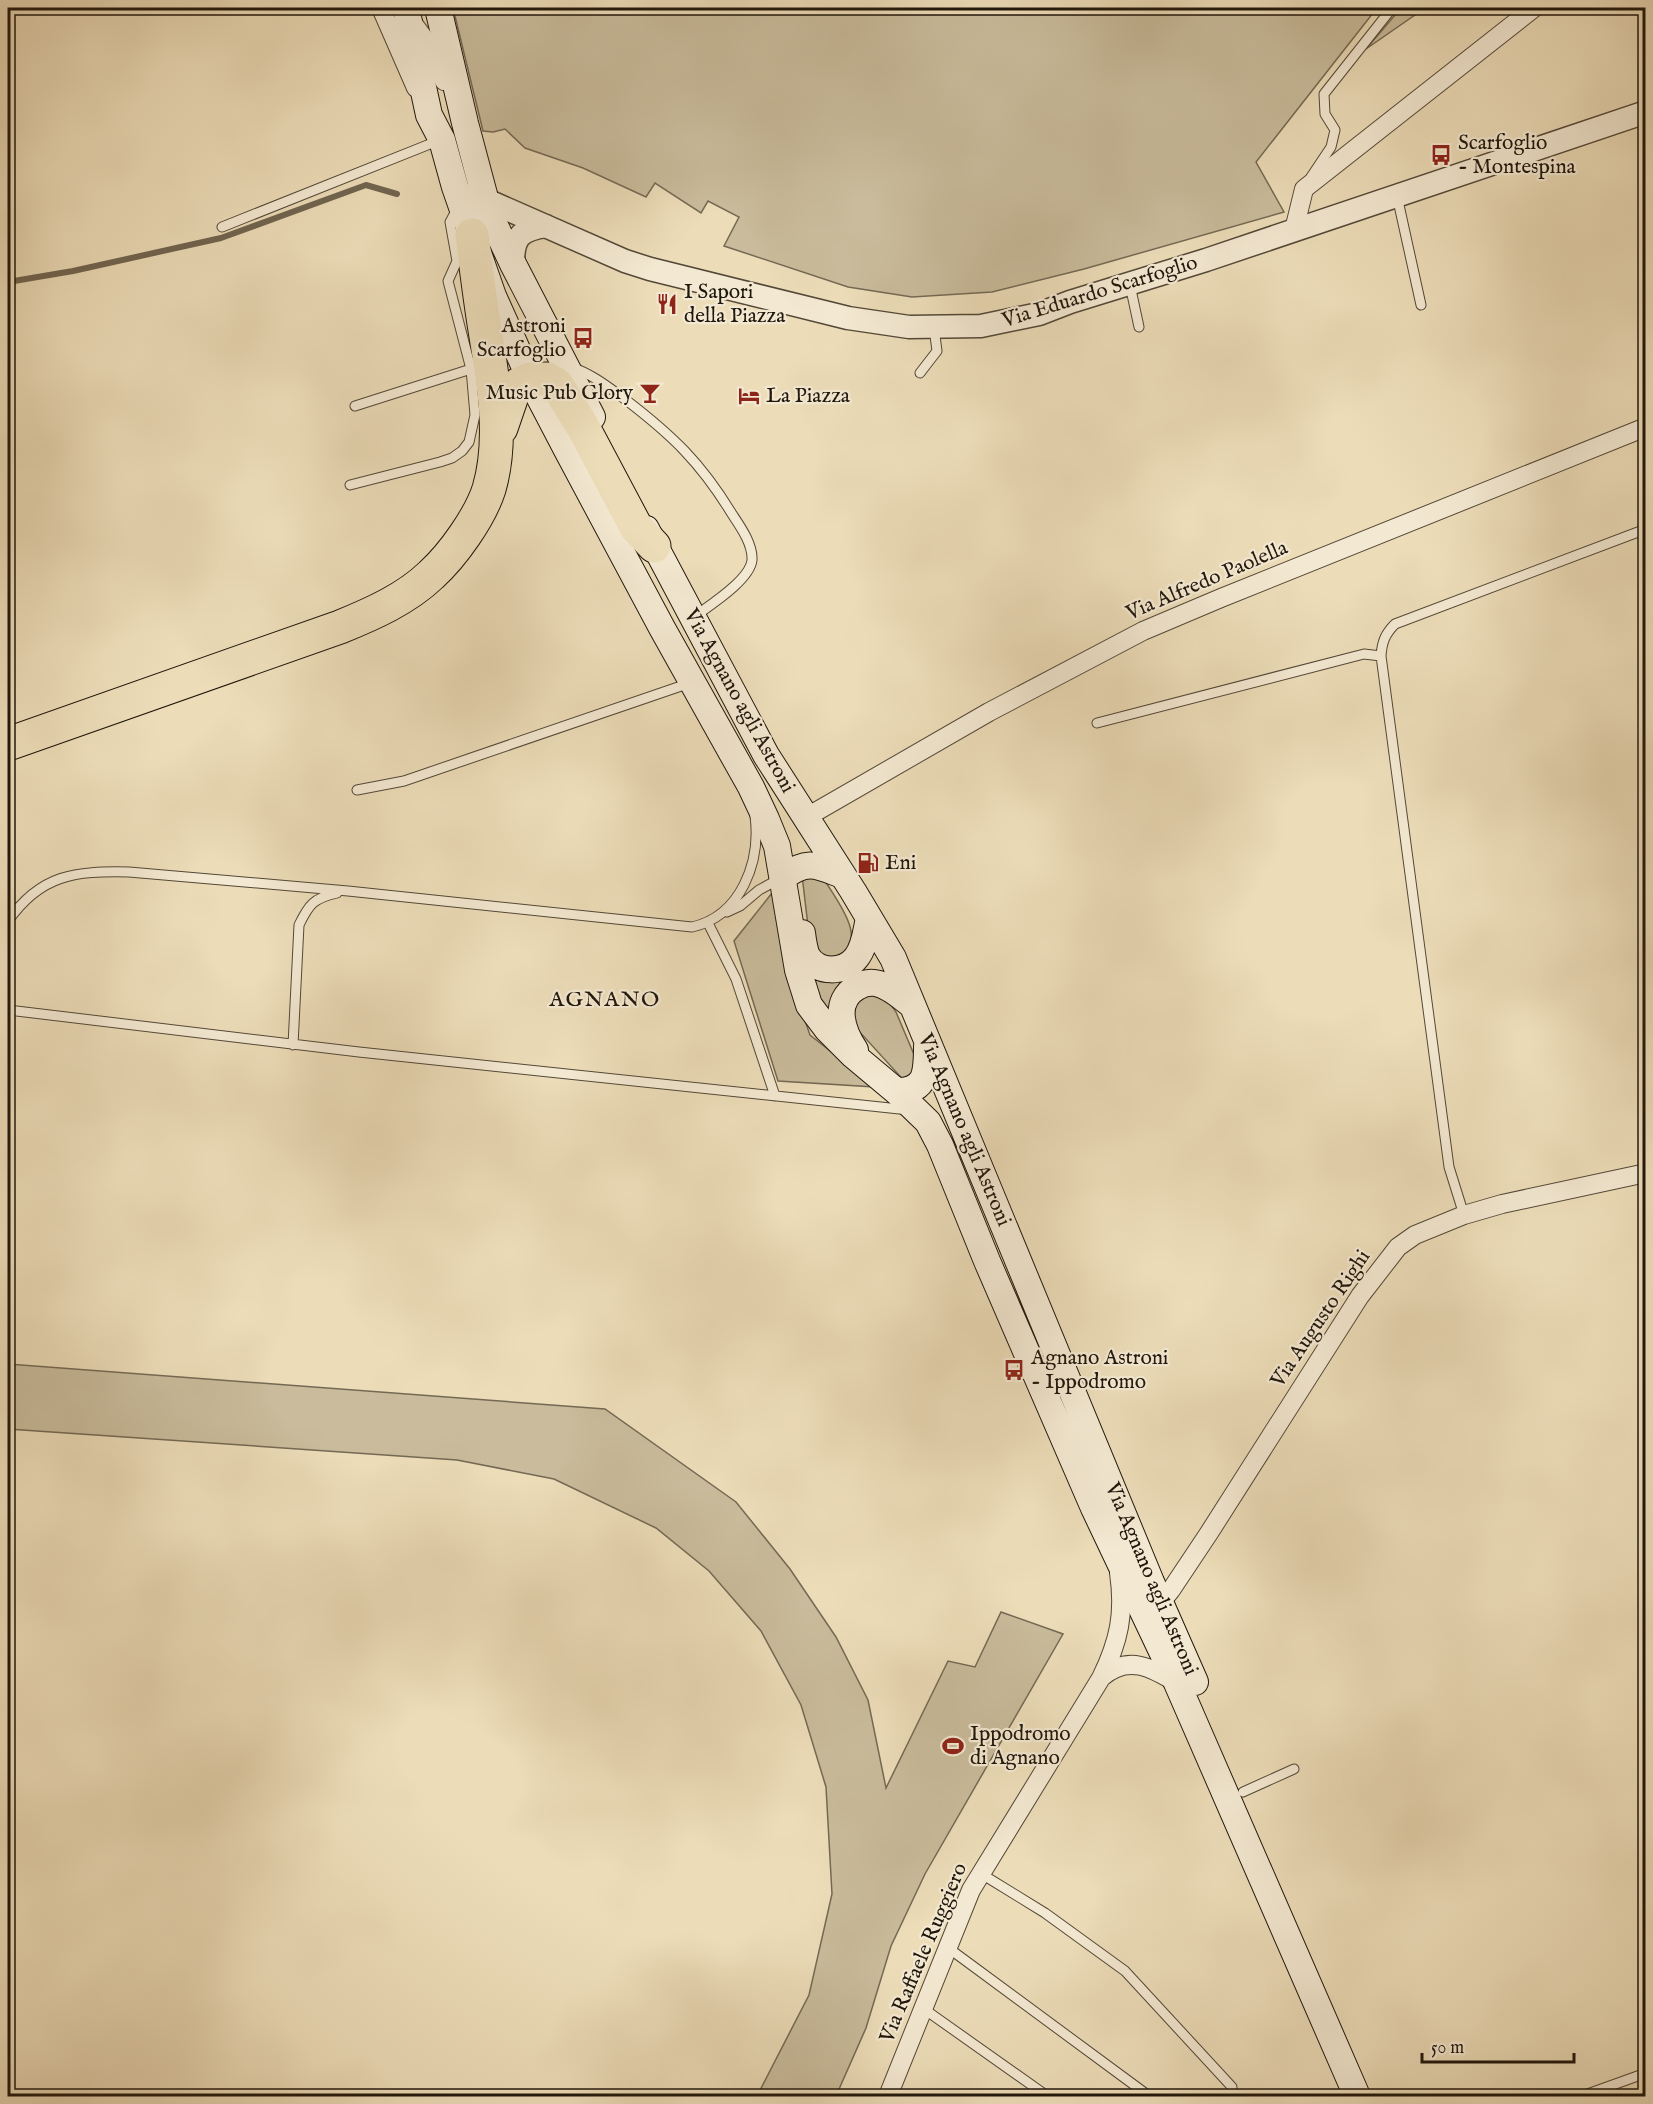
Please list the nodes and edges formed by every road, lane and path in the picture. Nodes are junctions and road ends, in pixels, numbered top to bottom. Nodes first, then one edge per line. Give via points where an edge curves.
1 (381, 8) edge
2 (438, 8) edge
3 (1392, 8) edge
4 (1534, 8) edge
5 (404, 11) edge
6 (1646, 112) edge
7 (429, 115) junction
8 (465, 123) junction
9 (442, 140) junction
10 (1304, 189) junction
11 (1397, 196) junction
12 (471, 214) junction
13 (546, 226) junction
14 (222, 227) dead end
15 (1294, 230) junction
16 (513, 264) junction
17 (1130, 284) junction
18 (1421, 304) dead end
19 (1139, 327) dead end
20 (934, 328) junction
21 (566, 365) junction
22 (471, 369) junction
23 (920, 373) dead end
24 (530, 379) junction
25 (355, 406) dead end
26 (1646, 427) edge
27 (497, 442) junction
28 (350, 485) dead end
29 (1646, 529) edge
30 (654, 546) junction
31 (693, 619) junction
32 (1381, 656) junction
33 (692, 682) junction
34 (1097, 723) dead end
35 (8, 744) edge
36 (751, 786) junction
37 (357, 790) dead end
38 (805, 818) junction
39 (842, 875) junction
40 (783, 877) junction
41 (348, 891) junction
42 (720, 916) junction
43 (868, 918) junction
44 (8, 921) edge
45 (708, 923) junction
46 (912, 1006) junction
47 (8, 1010) edge
48 (927, 1040) junction
49 (293, 1045) junction
50 (866, 1066) junction
51 (896, 1091) junction
52 (775, 1096) junction
53 (917, 1111) junction
54 (1646, 1173) edge
55 (1464, 1215) junction
56 (1116, 1553) junction
57 (1153, 1611) junction
58 (1101, 1678) junction
59 (1177, 1683) junction
60 (1294, 1769) dead end
61 (1243, 1792) junction
62 (980, 1873) junction
63 (947, 1947) junction
64 (924, 2009) junction
65 (1646, 2073) edge
66 (1232, 2087) dead end
67 (888, 2097) edge
68 (1047, 2097) edge
69 (1149, 2097) edge
70 (1357, 2097) edge
71 (1372, 2097) edge
72 (1582, 2097) edge

1 - 7 street
2 - 8 main road
3 - 10 lane via 1324,94 1325,114 1335,130 1331,147
4 - 10 street
5 - 7 main road
5 - 8 street via 436,57
6 - 11 street, Via Eduardo Scarfoglio
7 - 9 main road
8 - 12 main road
9 - 12 main road
9 - 14 lane
10 - 15 street
11 - 15 street, Via Eduardo Scarfoglio
11 - 18 lane
12 - 13 street, Via Eduardo Scarfoglio
12 - 16 main road, Via Agnano agli Astroni
12 - 22 lane via 450,222 457,261 448,282
12 - 24 main road, Via Agnano agli Astroni via 493,296
12 - 27 highway
13 - 16 street via 526,231 516,239
13 - 20 street, Via Eduardo Scarfoglio via 650,269 848,318
15 - 17 street, Via Eduardo Scarfoglio
16 - 21 main road, Via Agnano agli Astroni
17 - 19 lane
17 - 20 street, Via Eduardo Scarfoglio via 1022,319
20 - 23 lane via 937,351
21 - 30 main road, Via Agnano agli Astroni
21 - 31 lane via 591,374 664,430 694,459 739,525 750,549 748,573
22 - 25 lane
22 - 28 lane via 475,415 469,442 462,451 440,462
24 - 27 highway via 519,384 513,393
24 - 30 highway via 547,379 557,385 636,526
24 - 33 main road, Via Agnano agli Astroni
26 - 38 street, Via Alfredo Paolella via 1143,632 989,712
27 - 35 highway via 489,488 470,530 431,575 405,594 340,627
29 - 32 lane via 1395,624 1382,642
30 - 31 main road, Via Agnano agli Astroni
31 - 38 main road, Via Agnano agli Astroni via 766,755
32 - 34 lane via 1364,654
32 - 55 lane via 1449,1167
33 - 36 main road, Via Agnano agli Astroni
33 - 37 lane via 404,781
36 - 40 main road, Via Agnano agli Astroni via 777,846
36 - 42 lane via 756,822 751,865 740,894
38 - 39 main road, Via Agnano agli Astroni
39 - 40 main road via 818,865 807,865
39 - 43 main road, Via Agnano agli Astroni
40 - 42 lane
40 - 43 main road via 798,906 808,958 816,965 834,970 850,965 860,952
40 - 50 main road, Via Agnano agli Astroni via 798,970 809,1005 827,1029
41 - 44 lane via 96,871 55,879 35,891
41 - 45 lane via 692,927
41 - 49 lane via 313,902 299,925
42 - 45 lane
43 - 46 main road, Via Agnano agli Astroni via 893,958
45 - 52 lane via 736,979
46 - 48 main road, Via Agnano agli Astroni
46 - 50 main road via 875,983 864,984 845,997 842,1020 850,1043
47 - 49 lane
48 - 51 main road via 921,1084 908,1091
48 - 57 main road, Via Agnano agli Astroni
49 - 52 lane
50 - 51 main road, Via Agnano agli Astroni
51 - 53 main road, Via Agnano agli Astroni
52 - 53 lane
53 - 56 main road, Via Agnano agli Astroni via 940,1145
54 - 55 street, Via Augusto Righi
55 - 57 street, Via Augusto Righi via 1415,1234 1382,1267 1209,1533
56 - 57 main road, Via Agnano agli Astroni
56 - 58 street, Via Raffaele Ruggiero via 1122,1611 1114,1651
57 - 59 main road, Via Agnano agli Astroni
57 - 61 main road, Via Agnano agli Astroni
58 - 59 street via 1122,1664 1152,1670
58 - 62 street, Via Raffaele Ruggiero
59 - 70 main road, Via Agnano agli Astroni
60 - 61 lane
61 - 71 main road, Via Agnano agli Astroni
62 - 63 street, Via Raffaele Ruggiero
62 - 66 lane via 1045,1913 1125,1971
63 - 64 street, Via Raffaele Ruggiero
63 - 69 lane
64 - 67 street, Via Raffaele Ruggiero
64 - 68 lane
65 - 72 lane

